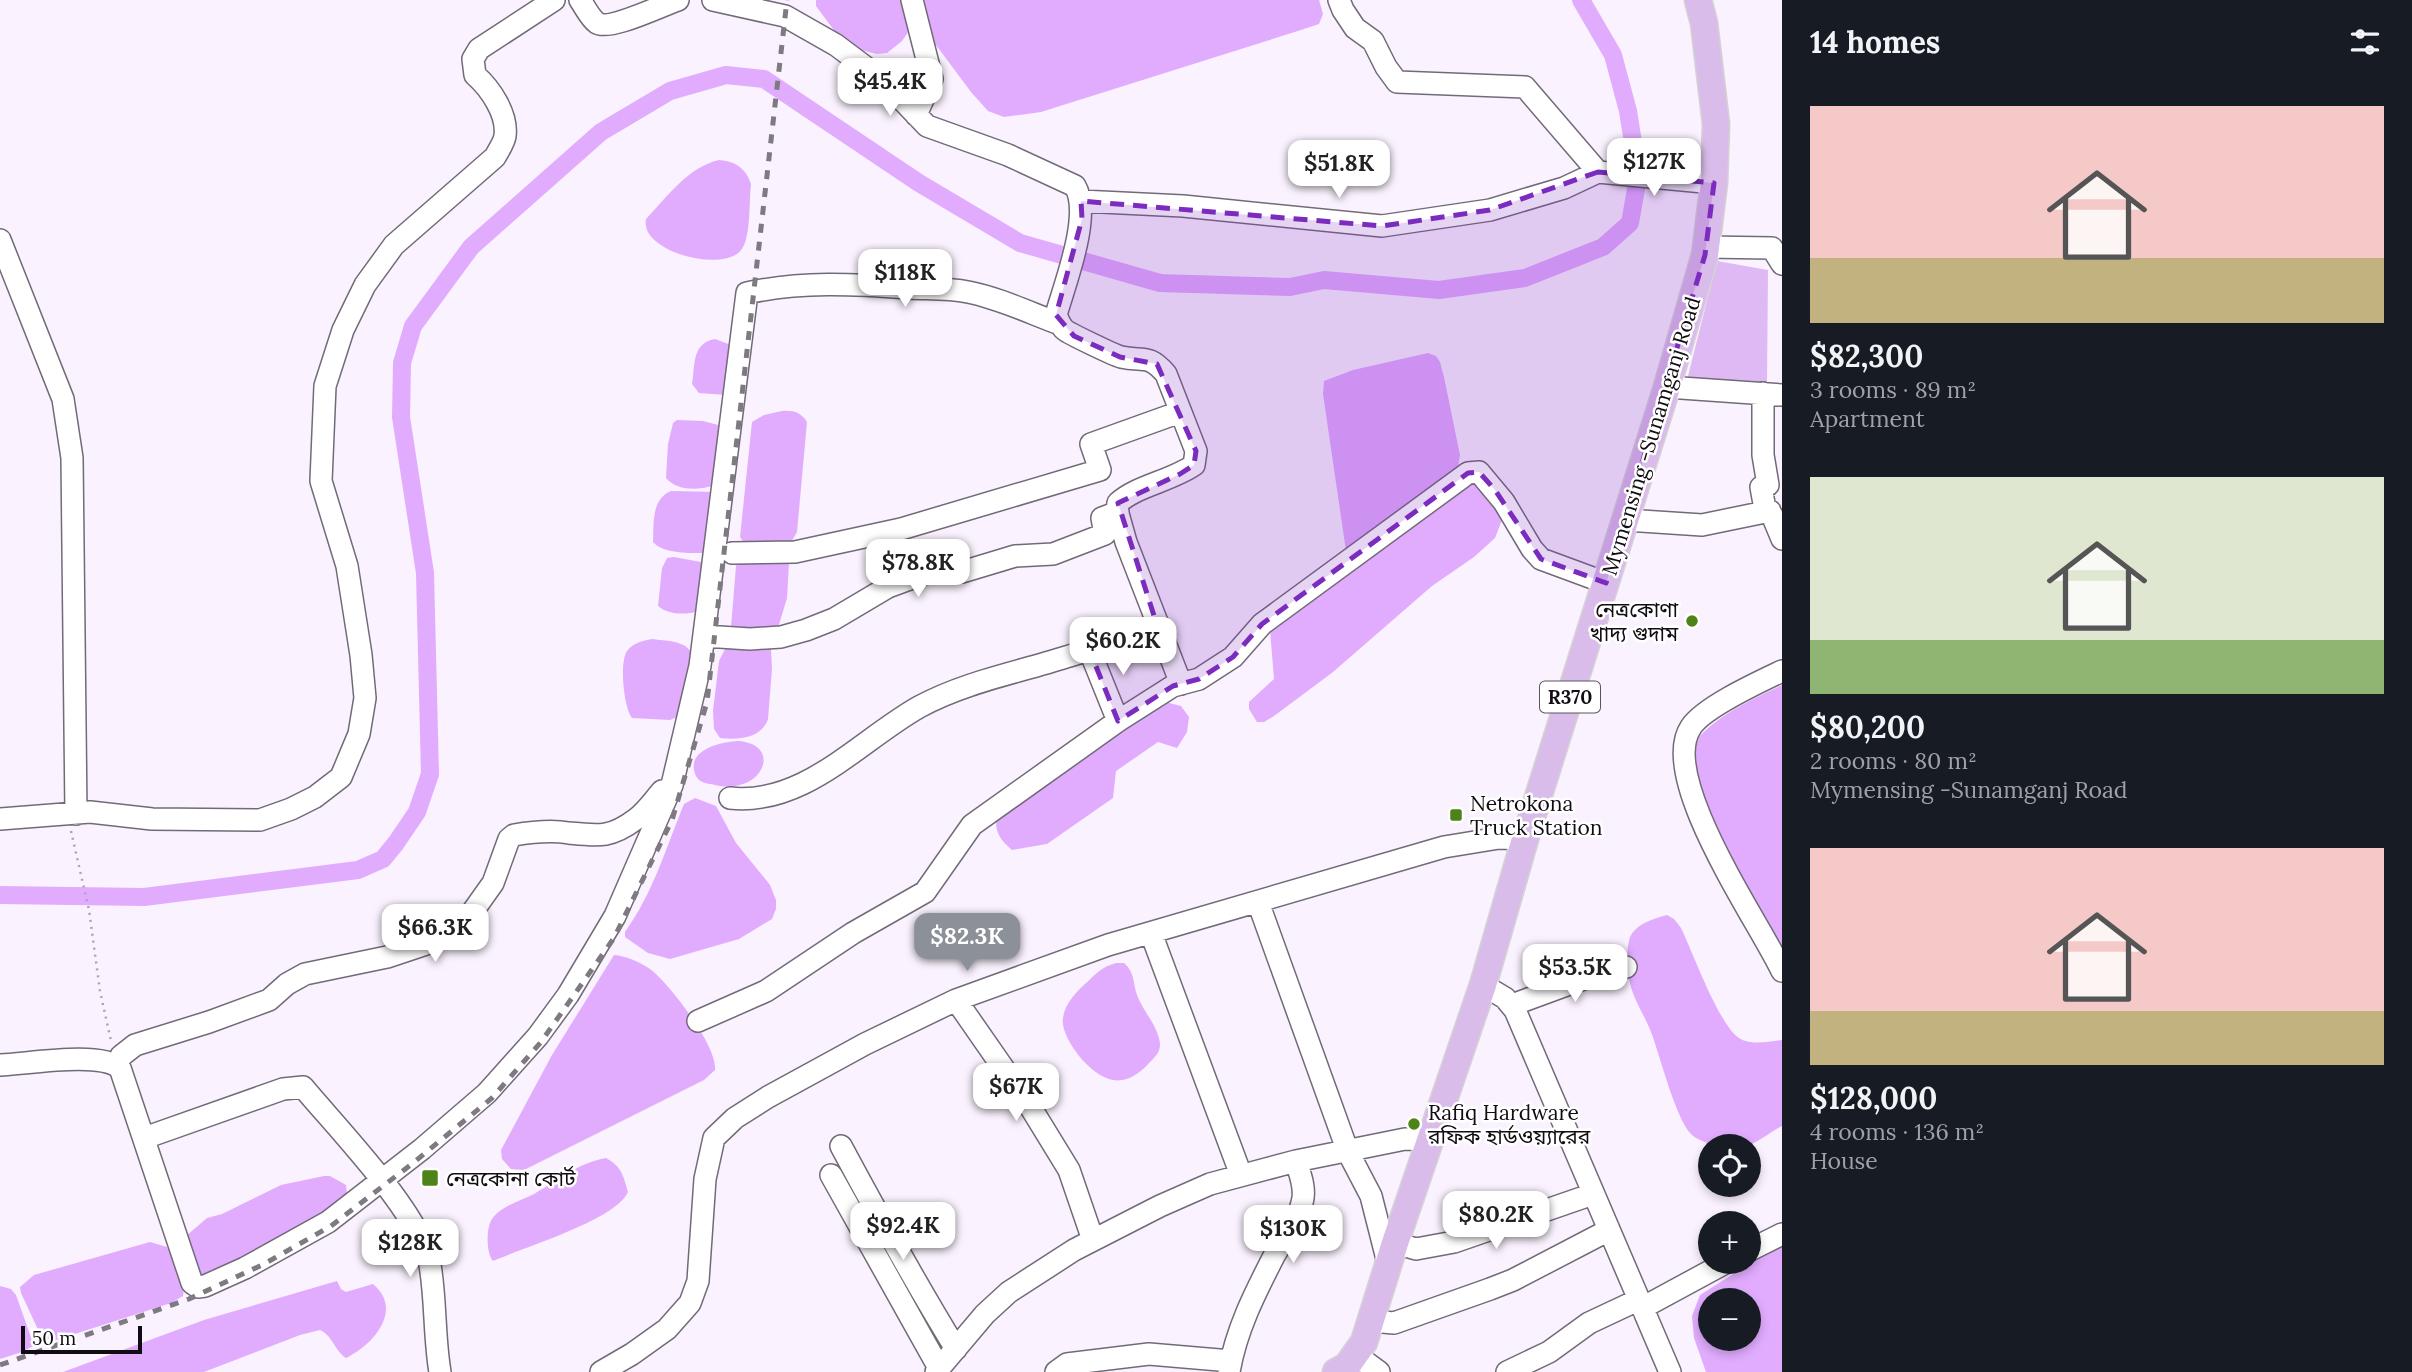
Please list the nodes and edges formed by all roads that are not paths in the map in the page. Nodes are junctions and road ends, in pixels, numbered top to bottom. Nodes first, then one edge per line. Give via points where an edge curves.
1 (554, 0) edge
2 (580, 0) edge
3 (678, 0) edge
4 (713, 0) edge
5 (912, 0) edge
6 (1339, 0) edge
7 (1698, 0) edge
8 (916, 115) junction
9 (1598, 172) junction
10 (1714, 183) junction
11 (1082, 210) junction
12 (0, 240) edge
13 (1706, 247) junction
14 (1779, 252) edge
15 (1058, 319) junction
16 (1667, 387) junction
17 (1773, 394) edge
18 (1180, 412) junction
19 (1770, 511) junction
20 (1118, 512) junction
21 (1626, 520) junction
22 (1782, 539) edge
23 (732, 553) dead end
24 (1606, 583) junction
25 (1157, 625) junction
26 (704, 636) junction
27 (1089, 649) junction
28 (1782, 671) edge
29 (1181, 684) junction
30 (1118, 721) junction
31 (672, 785) junction
32 (730, 798) dead end
33 (70, 814) junction
34 (0, 819) edge
35 (1525, 839) junction
36 (1258, 902) junction
37 (1151, 933) junction
38 (1626, 967) dead end
39 (1782, 971) edge
40 (1483, 985) junction
41 (956, 1000) junction
42 (1511, 1005) junction
43 (698, 1021) dead end
44 (0, 1065) edge
45 (117, 1065) junction
46 (150, 1136) dead end
47 (1430, 1140) junction
48 (841, 1146) dead end
49 (1348, 1152) junction
50 (1296, 1161) junction
51 (831, 1175) dead end
52 (1241, 1175) junction
53 (381, 1181) junction
54 (1593, 1194) junction
55 (1609, 1230) junction
56 (1782, 1234) edge
57 (1093, 1240) junction
58 (1395, 1242) junction
59 (1761, 1244) edge
60 (1386, 1272) junction
61 (1702, 1274) edge
62 (1640, 1304) junction
63 (1371, 1321) junction
64 (956, 1349) junction
65 (1230, 1366) edge
66 (1348, 1366) edge
67 (1538, 1366) edge
68 (937, 1370) edge
69 (440, 1372) edge
70 (601, 1372) edge
71 (1056, 1372) edge
72 (1379, 1372) edge
73 (1507, 1372) edge
74 (1670, 1372) edge

1 - 33 street via 479,48 473,59 475,75 488,86 505,122 505,138 495,157 394,245 365,285 343,330 325,386 320,481 347,566 365,698 359,734 341,777 315,797 260,820
2 - 3 street via 594,22 604,26
4 - 8 street via 785,16 826,39 884,81
5 - 8 street via 932,79
6 - 9 street via 1355,28 1373,41 1397,82 1525,87
7 - 10 main road, Mymensing -Sunamganj Road / R370 via 1712,73
8 - 11 street via 927,126 1008,155 1075,186
9 - 10 street
9 - 11 street via 1564,188 1490,211 1382,226 1183,206
10 - 13 main road, Mymensing -Sunamganj Road / R370
11 - 15 street
12 - 33 street via 63,399 72,458
13 - 14 street
13 - 16 main road, Mymensing -Sunamganj Road / R370
15 - 18 street via 1068,333 1120,357 1157,364 1166,374
15 - 26 street via 970,292 936,287 810,284 747,293
16 - 17 street
16 - 21 main road, Mymensing -Sunamganj Road / R370
17 - 19 street via 1763,454 1768,485 1761,487 1765,509
18 - 20 street via 1196,452 1194,465 1129,495 1118,503
18 - 23 street via 1091,444 1100,470 901,529 795,552
19 - 21 street via 1702,525
19 - 22 street
20 - 25 street
20 - 26 street via 1102,518 1105,534 1053,554 1015,556 962,572 926,573 888,587 806,630 750,639
21 - 24 main road, Mymensing -Sunamganj Road / R370
24 - 29 street via 1541,559 1479,472 1468,473 1262,624 1233,657
24 - 35 main road, Mymensing -Sunamganj Road / R370
25 - 27 street
25 - 29 street
26 - 31 street
27 - 30 street
27 - 32 street via 954,690 787,792 757,799
28 - 39 street via 1718,705 1691,726 1685,739 1684,764 1692,799 1719,859
29 - 30 street
30 - 43 street via 972,825 925,892 766,991
31 - 45 street via 639,818 609,834 514,835 494,883 454,932 387,957 305,974 269,1000 135,1045
31 - 53 street via 615,916 568,995 487,1093
33 - 34 street
35 - 36 street via 1462,843
35 - 40 main road, Mymensing -Sunamganj Road / R370
36 - 37 street
36 - 49 street
37 - 41 street
37 - 52 street
38 - 42 street
40 - 42 street
40 - 47 main road, Mymensing -Sunamganj Road / R370
41 - 57 street via 1069,1170
41 - 70 street via 768,1097 722,1128 709,1155 695,1292 667,1329
42 - 54 street
44 - 45 street via 65,1060
45 - 53 street via 192,1283 198,1287 296,1241
46 - 53 street via 283,1089 303,1087
47 - 49 street via 1405,1139
47 - 58 main road, Mymensing -Sunamganj Road / R370
48 - 64 street
49 - 50 street
49 - 60 street via 1375,1209
50 - 52 street
50 - 65 street via 1303,1185 1298,1214 1254,1294
51 - 68 street
52 - 57 street via 1210,1184
53 - 69 street via 420,1237 430,1263
54 - 55 street
54 - 58 street via 1454,1242 1416,1249
55 - 62 street
55 - 63 street via 1490,1289 1394,1323
56 - 59 street
57 - 64 street via 1009,1292
58 - 60 main road, Mymensing -Sunamganj Road / R370
60 - 63 main road, Mymensing -Sunamganj Road / R370
61 - 62 street
62 - 67 street via 1589,1323
62 - 74 street
63 - 66 main road, Mymensing -Sunamganj Road / R370
64 - 68 street
65 - 71 street via 1149,1354 1067,1364
66 - 72 street
67 - 73 street

